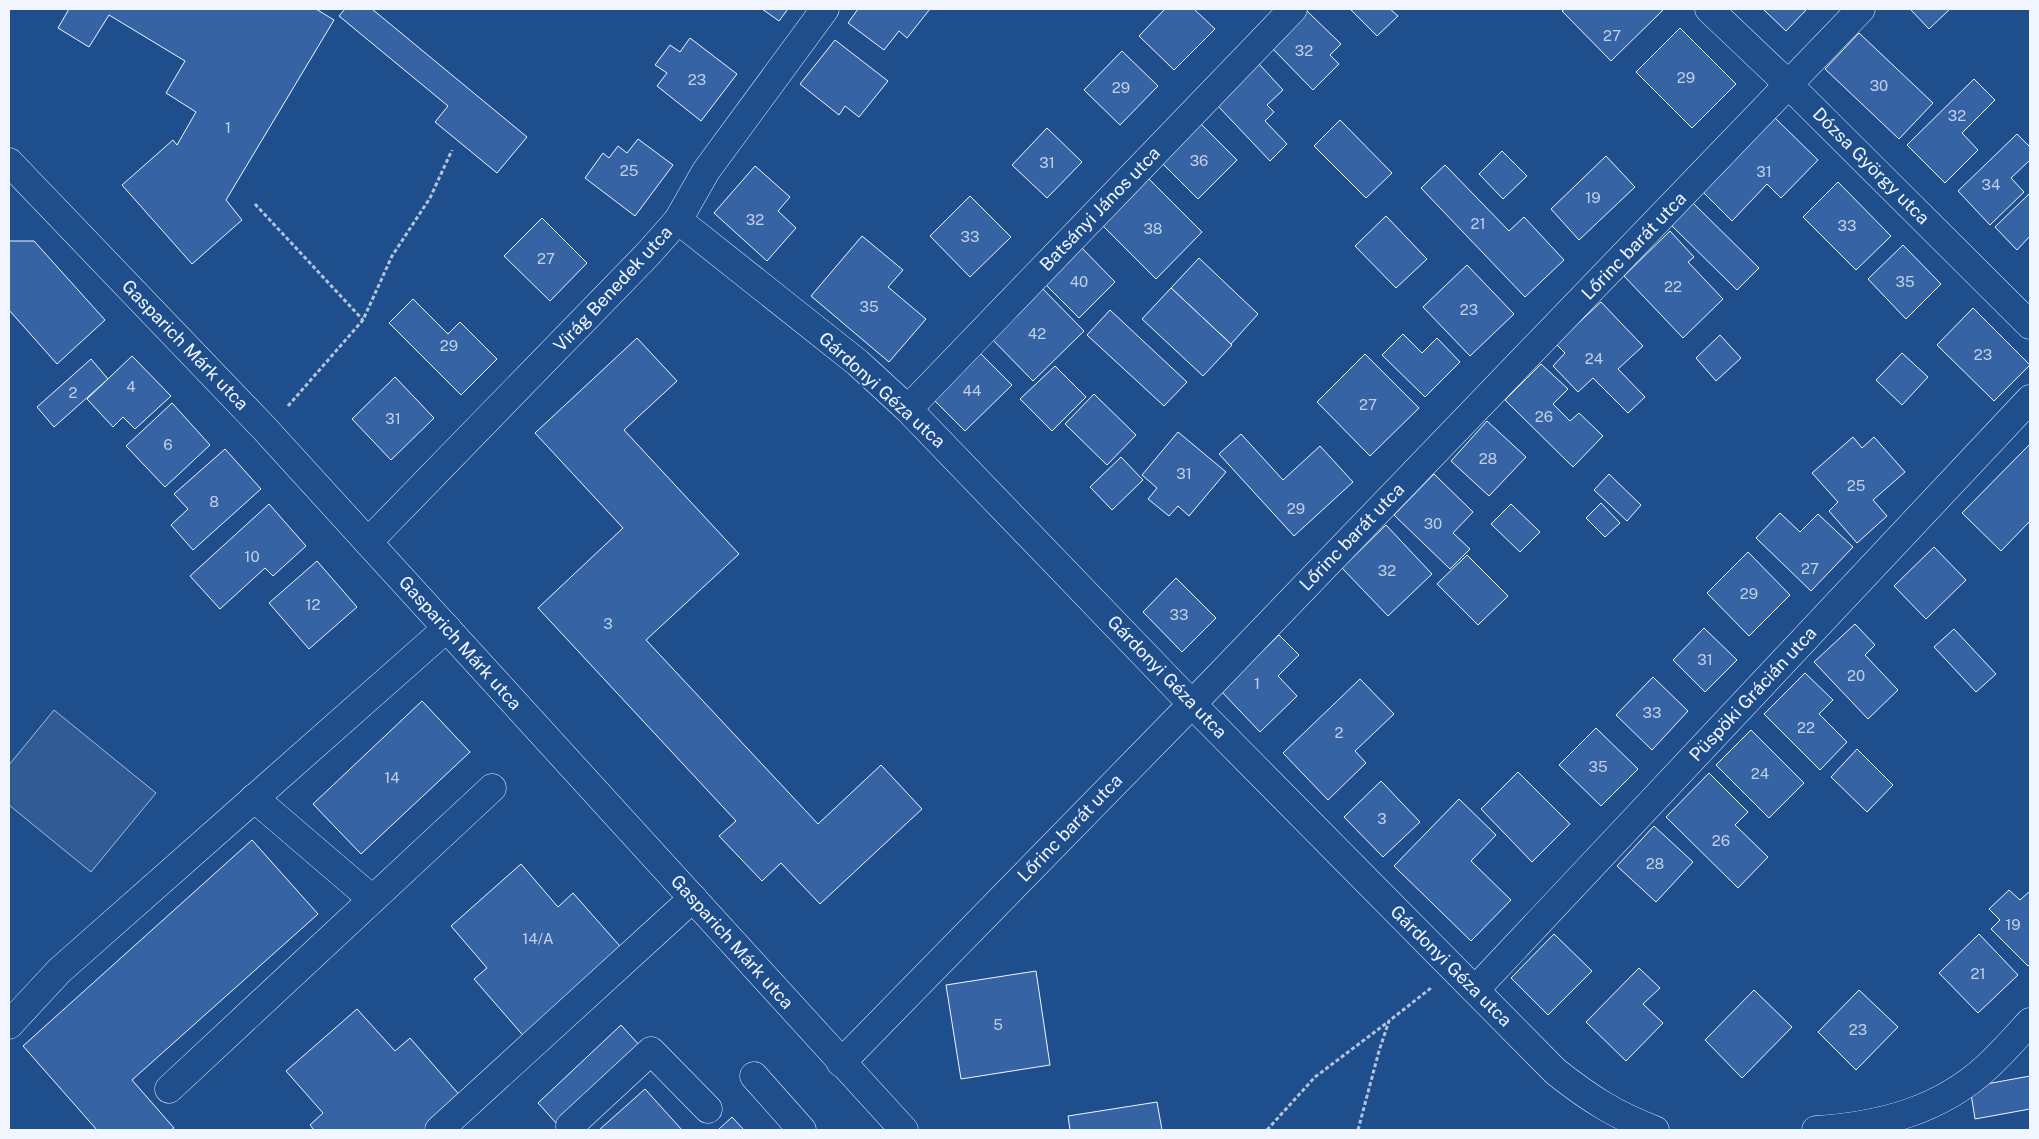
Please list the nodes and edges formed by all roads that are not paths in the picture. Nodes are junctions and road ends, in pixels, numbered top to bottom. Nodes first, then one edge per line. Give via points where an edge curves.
1 (825, 9) edge
2 (1293, 9) edge
3 (1709, 9) edge
4 (1861, 9) edge
5 (1789, 85) junction
6 (9, 162) edge
7 (678, 220) junction
8 (2030, 325) edge
9 (2030, 398) edge
10 (908, 409) junction
11 (368, 542) junction
12 (447, 628) junction
13 (1192, 704) junction
14 (492, 788) dead end
15 (254, 798) junction
16 (693, 898) junction
17 (372, 899) junction
18 (1475, 990) junction
19 (2030, 1022) edge
20 (9, 1025) edge
21 (841, 1063) junction
22 (754, 1076) dead end
23 (169, 1089) dead end
24 (708, 1109) dead end
25 (439, 1130) edge
26 (574, 1130) edge
27 (802, 1130) edge
28 (904, 1130) edge
29 (1655, 1130) edge
30 (1816, 1130) edge

1 - 7 street, Virág Benedek utca via 706,171
2 - 10 street, Batsányi János utca
3 - 5 street, Dózsa György utca
4 - 5 street, Lőrinc barát utca
5 - 8 street, Dózsa György utca
5 - 13 street, Lőrinc barát utca
6 - 11 street, Gasparich Márk utca via 264,428
7 - 10 street, Gárdonyi Géza utca via 858,363
7 - 11 street, Virág Benedek utca
9 - 18 street, Püspöki Grácián utca
10 - 13 street, Gárdonyi Géza utca
11 - 12 street, Gasparich Márk utca
12 - 15 street
12 - 16 street, Gasparich Márk utca
13 - 18 street, Gárdonyi Géza utca
13 - 21 street, Lőrinc barát utca
14 - 17 street
15 - 17 street
15 - 20 street via 59,971
16 - 21 street, Gasparich Márk utca
16 - 25 street
17 - 23 street
18 - 29 street, Gárdonyi Géza utca via 1556,1072 1590,1099 1626,1119
19 - 30 street via 1987,1067 1955,1092 1917,1111 1869,1125
21 - 28 street, Gasparich Márk utca
22 - 27 street
24 - 26 street via 651,1051 570,1126

